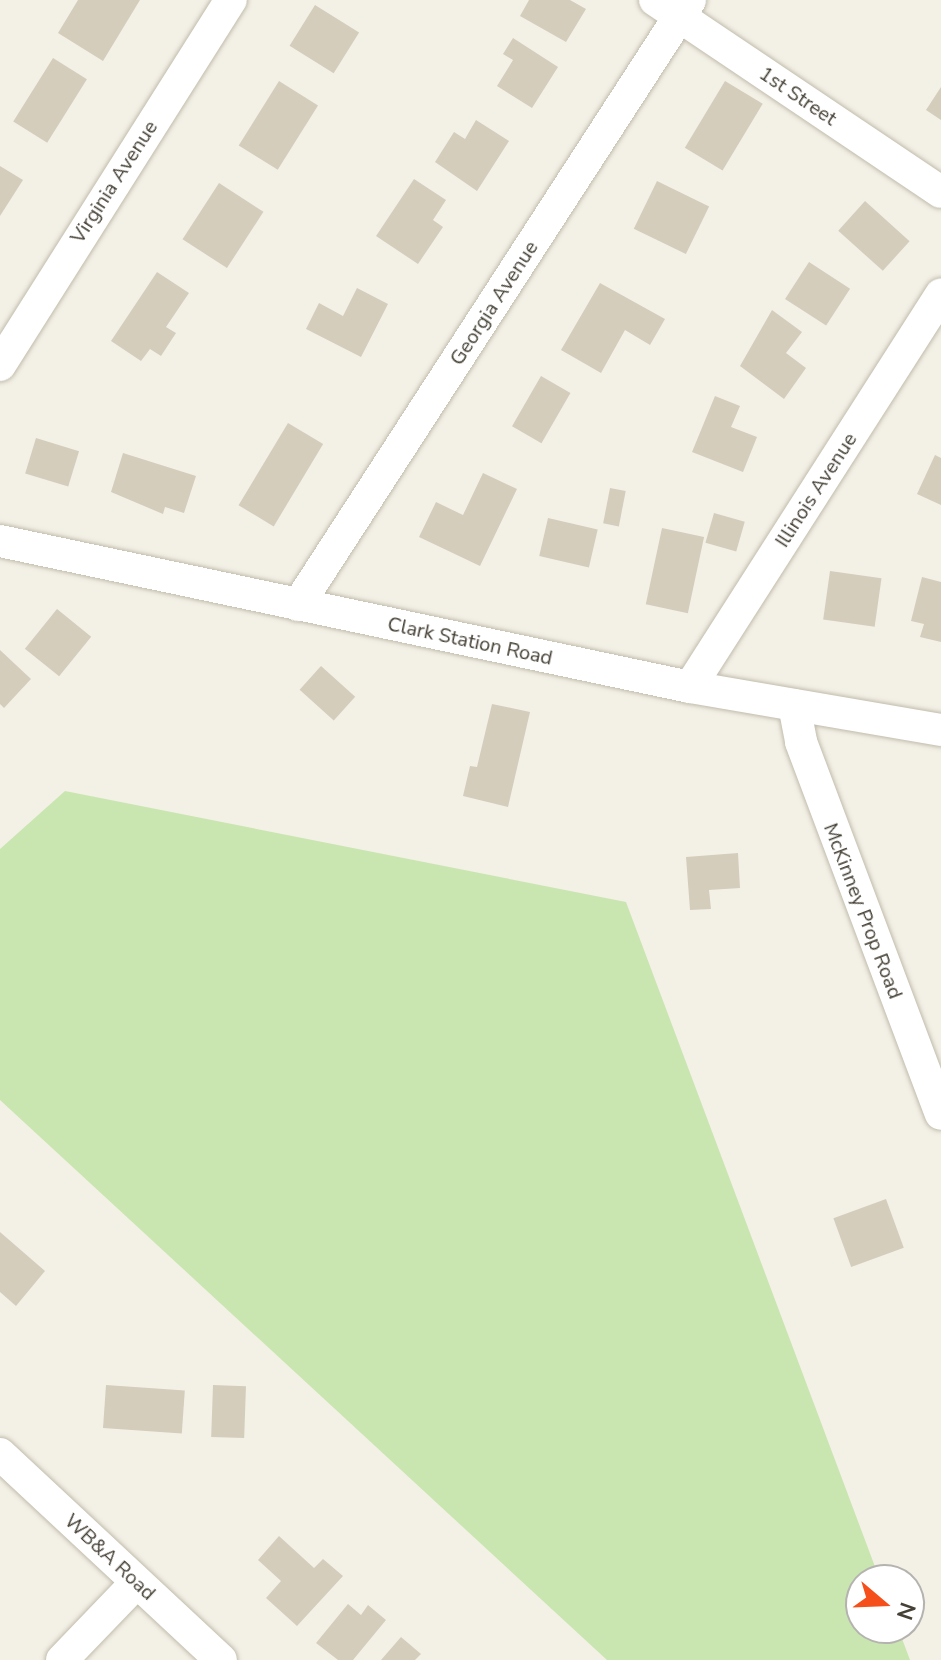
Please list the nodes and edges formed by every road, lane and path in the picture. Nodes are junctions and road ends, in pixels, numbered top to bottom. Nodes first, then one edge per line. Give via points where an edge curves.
1 (231, 0) edge
2 (675, 5) edge
3 (941, 192) edge
4 (941, 294) edge
5 (0, 365) edge
6 (0, 541) edge
7 (298, 605) junction
8 (690, 687) junction
9 (794, 705) junction
10 (941, 730) edge
11 (941, 1114) edge
12 (0, 1454) edge
13 (137, 1582) junction
14 (62, 1660) edge
15 (221, 1660) edge

1 - 5 street, Virginia Avenue
2 - 3 street, 1st Street
2 - 7 street, Georgia Avenue
4 - 8 street, Illinois Avenue
6 - 7 street, Clark Station Road
7 - 8 street, Clark Station Road
8 - 9 street, Clark Station Road
9 - 10 street, Clark Station Road
9 - 11 street, McKinney Prop Road via 801,742
12 - 13 street, WB&A Road
13 - 14 street
13 - 15 street, WB&A Road

